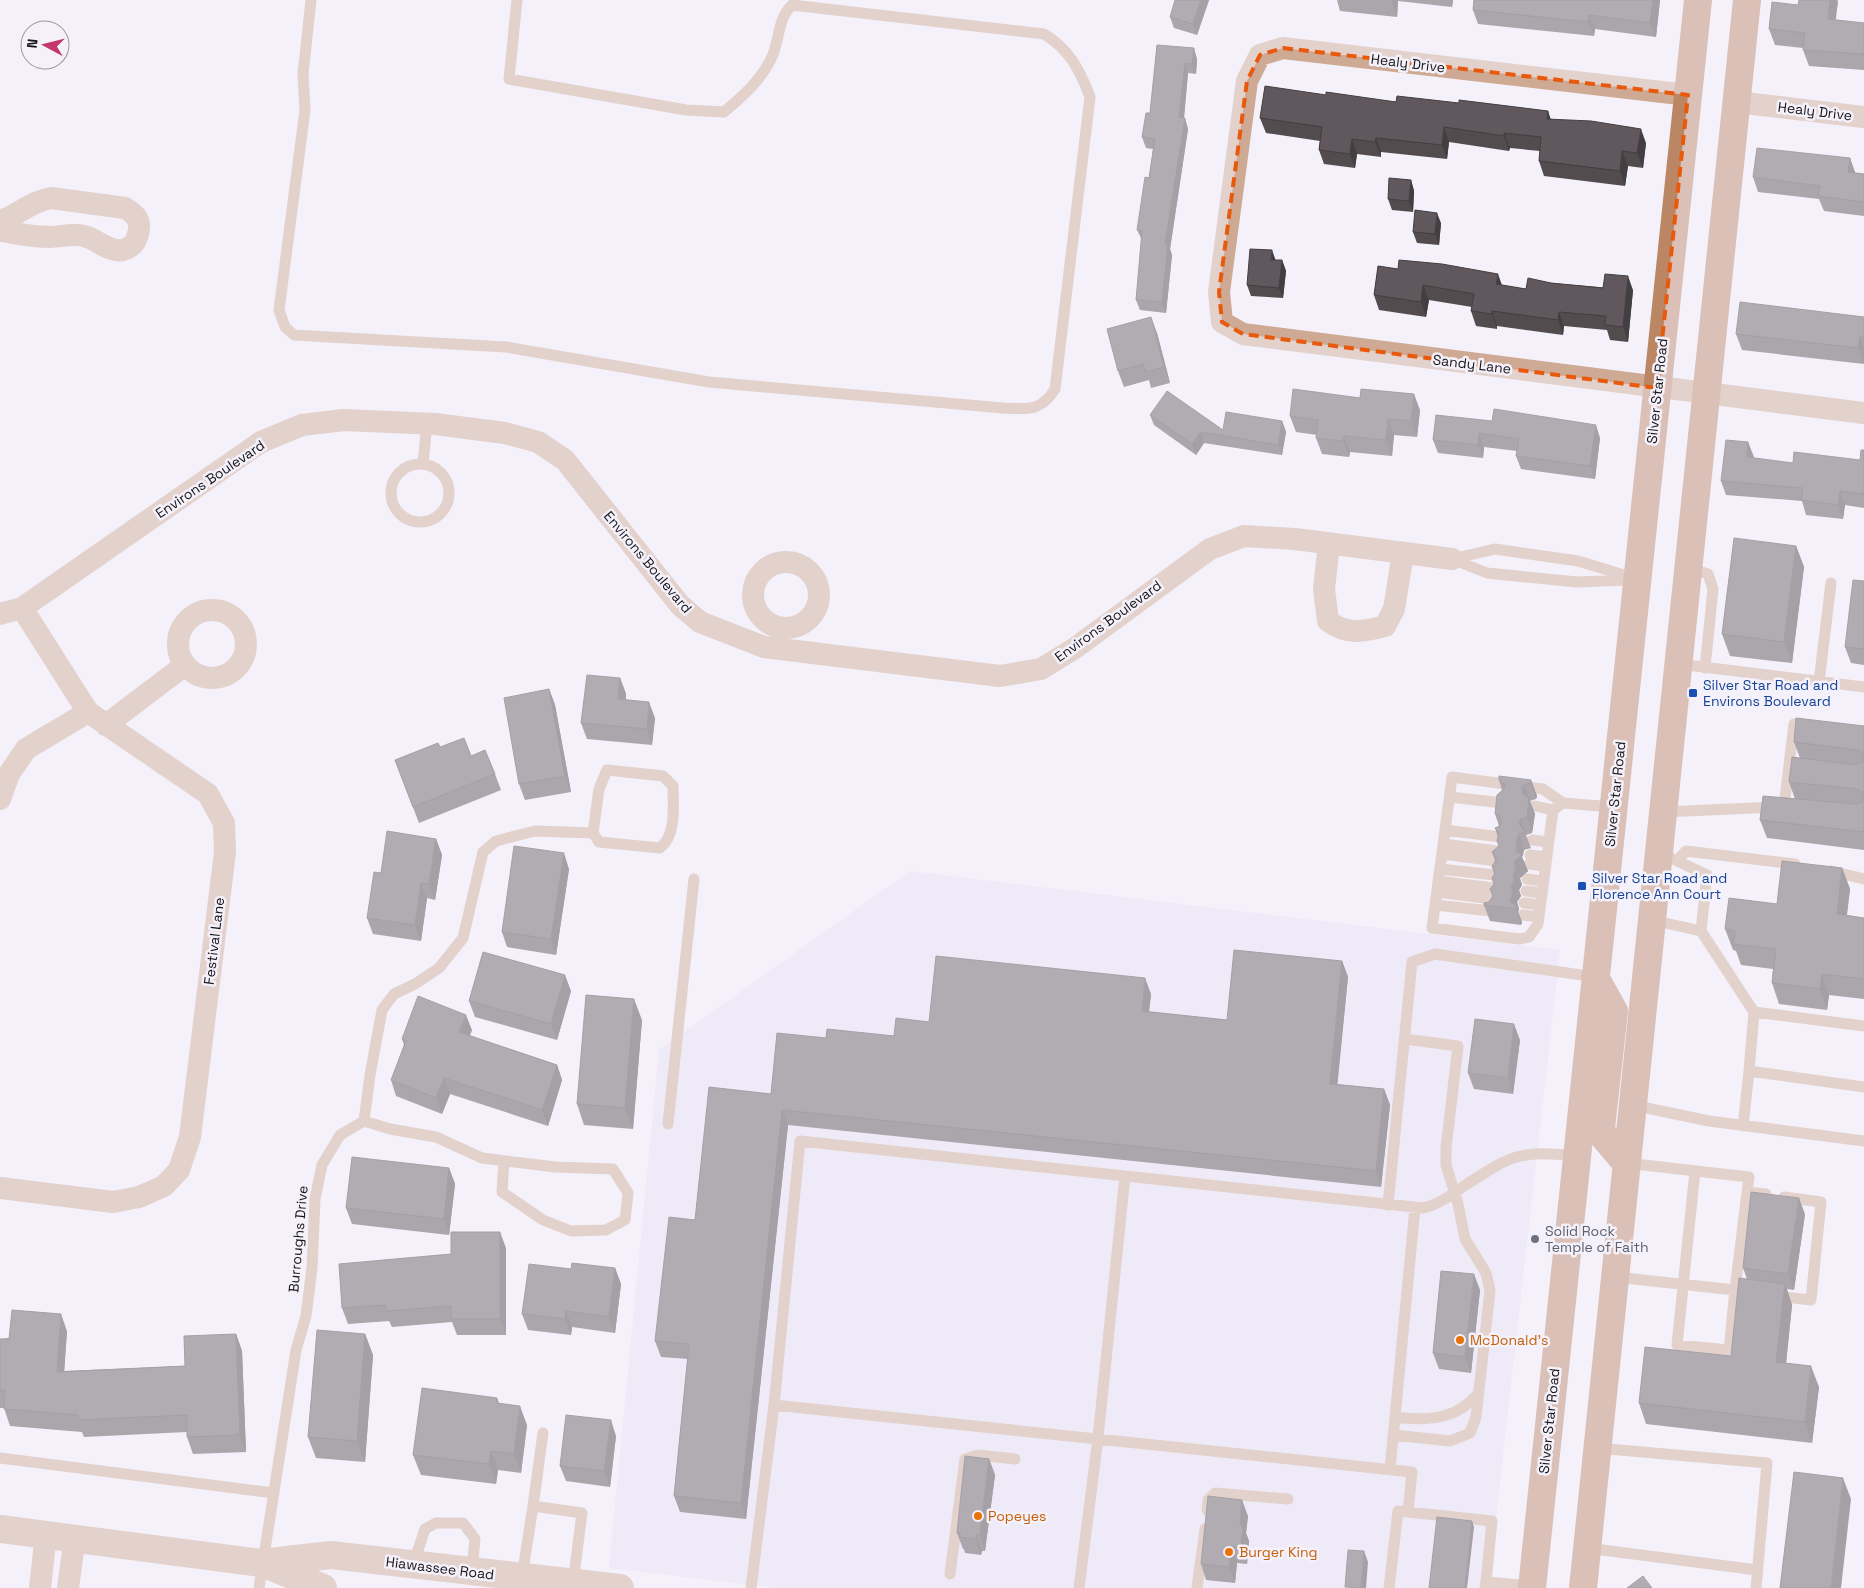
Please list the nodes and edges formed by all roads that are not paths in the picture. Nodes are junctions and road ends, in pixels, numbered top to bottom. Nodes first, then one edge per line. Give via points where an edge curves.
1 (311, 0) edge
2 (517, 0) edge
3 (1698, 0) edge
4 (1747, 0) edge
5 (1688, 95) junction
6 (1736, 102) junction
7 (1864, 117) edge
8 (1235, 183) joint
9 (0, 221) edge
10 (0, 231) edge
11 (1657, 388) junction
12 (1707, 394) junction
13 (1864, 413) edge
14 (427, 424) junction
15 (423, 464) junction
16 (1330, 544) junction
17 (1403, 553) junction
18 (1452, 559) junction
19 (1637, 579) junction
20 (1831, 583) dead end
21 (22, 608) junction
22 (0, 614) edge
23 (185, 665) dead end
24 (1692, 666) junction
25 (1819, 682) junction
26 (1864, 687) edge
27 (88, 712) junction
28 (106, 725) junction
29 (1820, 727) edge
30 (1450, 797) junction
31 (0, 799) edge
32 (1563, 803) junction
33 (1504, 804) edge
34 (1535, 806) dead end
35 (1613, 807) junction
36 (1784, 807) junction
37 (1797, 807) edge
38 (1553, 810) junction
39 (1663, 812) junction
40 (1445, 830) junction
41 (593, 834) junction
42 (1500, 837) edge
43 (1532, 840) dead end
44 (1548, 842) junction
45 (1442, 849) junction
46 (1497, 856) edge
47 (1668, 856) junction
48 (1529, 859) dead end
49 (1546, 862) junction
50 (1804, 865) edge
51 (1821, 868) edge
52 (1440, 869) junction
53 (1495, 875) edge
54 (694, 879) dead end
55 (1527, 879) dead end
56 (1864, 879) edge
57 (1543, 880) junction
58 (1437, 887) junction
59 (1542, 893) junction
60 (1493, 894) edge
61 (1435, 905) junction
62 (1540, 911) junction
63 (1491, 912) edge
64 (1523, 915) dead end
65 (1652, 920) junction
66 (1701, 931) junction
67 (1595, 977) junction
68 (1754, 1012) junction
69 (1864, 1026) edge
70 (1404, 1039) junction
71 (1748, 1071) junction
72 (1864, 1087) edge
73 (1632, 1105) junction
74 (364, 1121) junction
75 (668, 1124) dead end
76 (1743, 1126) junction
77 (1864, 1141) edge
78 (1576, 1156) junction
79 (504, 1161) junction
80 (1626, 1163) junction
81 (1695, 1171) junction
82 (1125, 1176) junction
83 (0, 1188) edge
84 (1454, 1192) junction
85 (1747, 1192) junction
86 (1388, 1205) junction
87 (1415, 1208) junction
88 (1614, 1277) junction
89 (1684, 1284) junction
90 (1735, 1290) junction
91 (1479, 1392) junction
92 (774, 1405) junction
93 (1395, 1417) junction
94 (542, 1434) dead end
95 (1394, 1435) junction
96 (1098, 1438) junction
97 (1597, 1448) junction
98 (0, 1458) edge
99 (1015, 1459) dead end
100 (1390, 1469) junction
101 (274, 1493) junction
102 (1288, 1499) dead end
103 (533, 1506) junction
104 (1408, 1512) junction
105 (0, 1529) edge
106 (46, 1534) junction
107 (75, 1537) junction
108 (1587, 1548) junction
109 (413, 1564) junction
110 (1757, 1570) junction
111 (472, 1571) junction
112 (950, 1574) dead end
113 (260, 1575) edge
114 (522, 1577) junction
115 (573, 1583) junction
116 (1485, 1585) edge
117 (1532, 1587) edge
118 (40, 1588) edge
119 (68, 1588) edge
120 (323, 1588) edge
121 (620, 1588) edge
122 (751, 1588) edge
123 (1079, 1588) edge
124 (1197, 1588) edge
125 (1389, 1588) edge
126 (1583, 1588) edge
127 (1756, 1588) edge

1 - 2 lane via 302,74 305,110 279,310 285,327 294,335 506,347 710,382 1003,408 1032,409 1048,399 1055,389 1090,97 1081,71 1056,41 1044,34 792,5 784,12 771,58 750,91 724,112 686,110 509,80
3 - 5 main road, Silver Star Road
4 - 6 main road
5 - 8 street, Healy Drive via 1283,48 1260,55 1247,81
5 - 11 main road, Silver Star Road
6 - 7 street, Healy Drive
6 - 12 main road
8 - 11 street, Sandy Lane via 1219,292 1222,322 1243,334
9 - 10 street via 39,199 50,198 125,208 140,222 139,236 132,247 120,251 76,234 48,237
11 - 12 street, Sandy Lane
11 - 19 main road, Silver Star Road
12 - 13 street, Sandy Lane
12 - 24 main road via 1689,568
14 - 15 lane
14 - 16 street, Environs Boulevard via 505,433 538,442 565,460 680,605 700,622 764,647 784,639 1000,676 1041,669 1075,648 1210,549 1244,536
14 - 21 street, Environs Boulevard via 344,420 302,425 261,442
15 - 15 lane via 402,470 391,490 392,502 398,512 406,520 418,523 439,516 450,496 449,484 443,474
16 - 17 street, Environs Boulevard
16 - 17 street via 1324,589 1328,621 1338,628 1359,633 1386,626 1394,609
17 - 18 street, Environs Boulevard
18 - 19 lane, Environs Boulevard via 1487,573 1577,582
18 - 19 lane, Environs Boulevard via 1495,549 1578,561
19 - 35 main road, Silver Star Road
20 - 25 lane
21 - 22 street, Environs Boulevard
21 - 27 street, Festival Lane
23 - 28 street
24 - 25 lane
24 - 39 main road
25 - 26 lane
27 - 28 street, Festival Lane
27 - 31 street via 26,749 9,774
28 - 83 street, Festival Lane via 208,794 224,823 225,852 190,1137 179,1170 164,1186 139,1197 113,1202
29 - 36 lane via 1794,724 1794,768
30 - 32 lane via 1452,777 1543,789
30 - 33 lane
30 - 40 lane
32 - 35 lane
32 - 38 lane
34 - 38 lane
35 - 67 main road, Silver Star Road
36 - 37 lane
36 - 39 lane
38 - 44 lane
39 - 47 main road
40 - 42 lane
40 - 45 lane
41 - 41 lane via 598,842 660,848 666,844 673,821 673,786 663,776 607,770 599,789
41 - 74 lane via 535,831 496,841 483,852 463,938 439,968 394,994 382,1010
43 - 44 lane
44 - 49 lane
45 - 46 lane
45 - 52 lane
47 - 50 lane via 1686,851
47 - 65 main road
47 - 66 lane via 1707,875
48 - 49 lane
49 - 57 lane
51 - 56 lane
52 - 53 lane
52 - 58 lane
54 - 75 lane
55 - 57 lane
57 - 59 lane
58 - 60 lane
58 - 61 lane
59 - 62 lane
59 - 62 lane via 1525,897
61 - 62 lane via 1432,928 1519,939 1529,937 1538,924
61 - 63 lane
62 - 64 lane
65 - 66 lane
65 - 73 main road
66 - 68 lane
67 - 70 lane via 1435,954 1412,962
67 - 78 main road, Silver Star Road
67 - 80 main road via 1614,1010 1602,1128 1604,1137
68 - 69 lane
68 - 71 lane
70 - 84 lane via 1458,1046 1445,1157
70 - 86 lane
71 - 72 lane
71 - 76 lane
73 - 76 lane
73 - 80 main road
74 - 79 lane via 390,1130 436,1137 482,1158
74 - 101 lane, Burroughs Drive via 340,1135 322,1165 315,1199 306,1316 296,1350
76 - 77 lane
78 - 84 lane via 1540,1152 1518,1155
78 - 117 main road, Silver Star Road
79 - 79 lane via 614,1169 628,1193 624,1220 606,1230 571,1230 543,1220 502,1192
80 - 81 lane
80 - 88 main road
81 - 85 lane via 1749,1177
81 - 89 lane
82 - 86 lane
82 - 92 lane via 800,1141
82 - 96 lane
84 - 87 lane via 1430,1206
84 - 91 lane via 1465,1239 1482,1264 1489,1282
85 - 90 lane
85 - 90 lane via 1821,1202 1811,1300
86 - 87 lane
87 - 93 lane
88 - 89 lane
88 - 97 main road
89 - 90 lane
89 - 90 lane via 1677,1345 1728,1350
91 - 93 lane via 1463,1408 1434,1419
91 - 95 lane via 1473,1428 1463,1438 1450,1441
92 - 96 lane
92 - 122 lane
93 - 95 lane
94 - 103 lane
95 - 100 lane
96 - 100 lane
96 - 123 lane
97 - 108 main road
97 - 110 lane via 1766,1463
98 - 101 lane
99 - 112 lane via 973,1455 964,1462
100 - 104 lane via 1412,1472
101 - 113 lane, Burroughs Drive
102 - 124 lane via 1224,1492 1212,1496 1208,1500
103 - 114 lane
103 - 115 lane via 582,1513
104 - 116 lane via 1492,1521
104 - 125 lane via 1398,1511
105 - 106 street, Hiawassee Road
106 - 107 street, Hiawassee Road
106 - 118 street
107 - 113 street, Hiawassee Road
107 - 119 street
108 - 110 lane
108 - 126 main road
109 - 111 street, Hiawassee Road
109 - 111 lane via 425,1529 436,1523 463,1523 475,1539
109 - 113 street, Hiawassee Road via 332,1555
110 - 127 lane
111 - 114 street, Hiawassee Road
113 - 120 street, Hiawassee Road
114 - 115 street, Hiawassee Road
115 - 121 street, Hiawassee Road
116 - 117 lane

